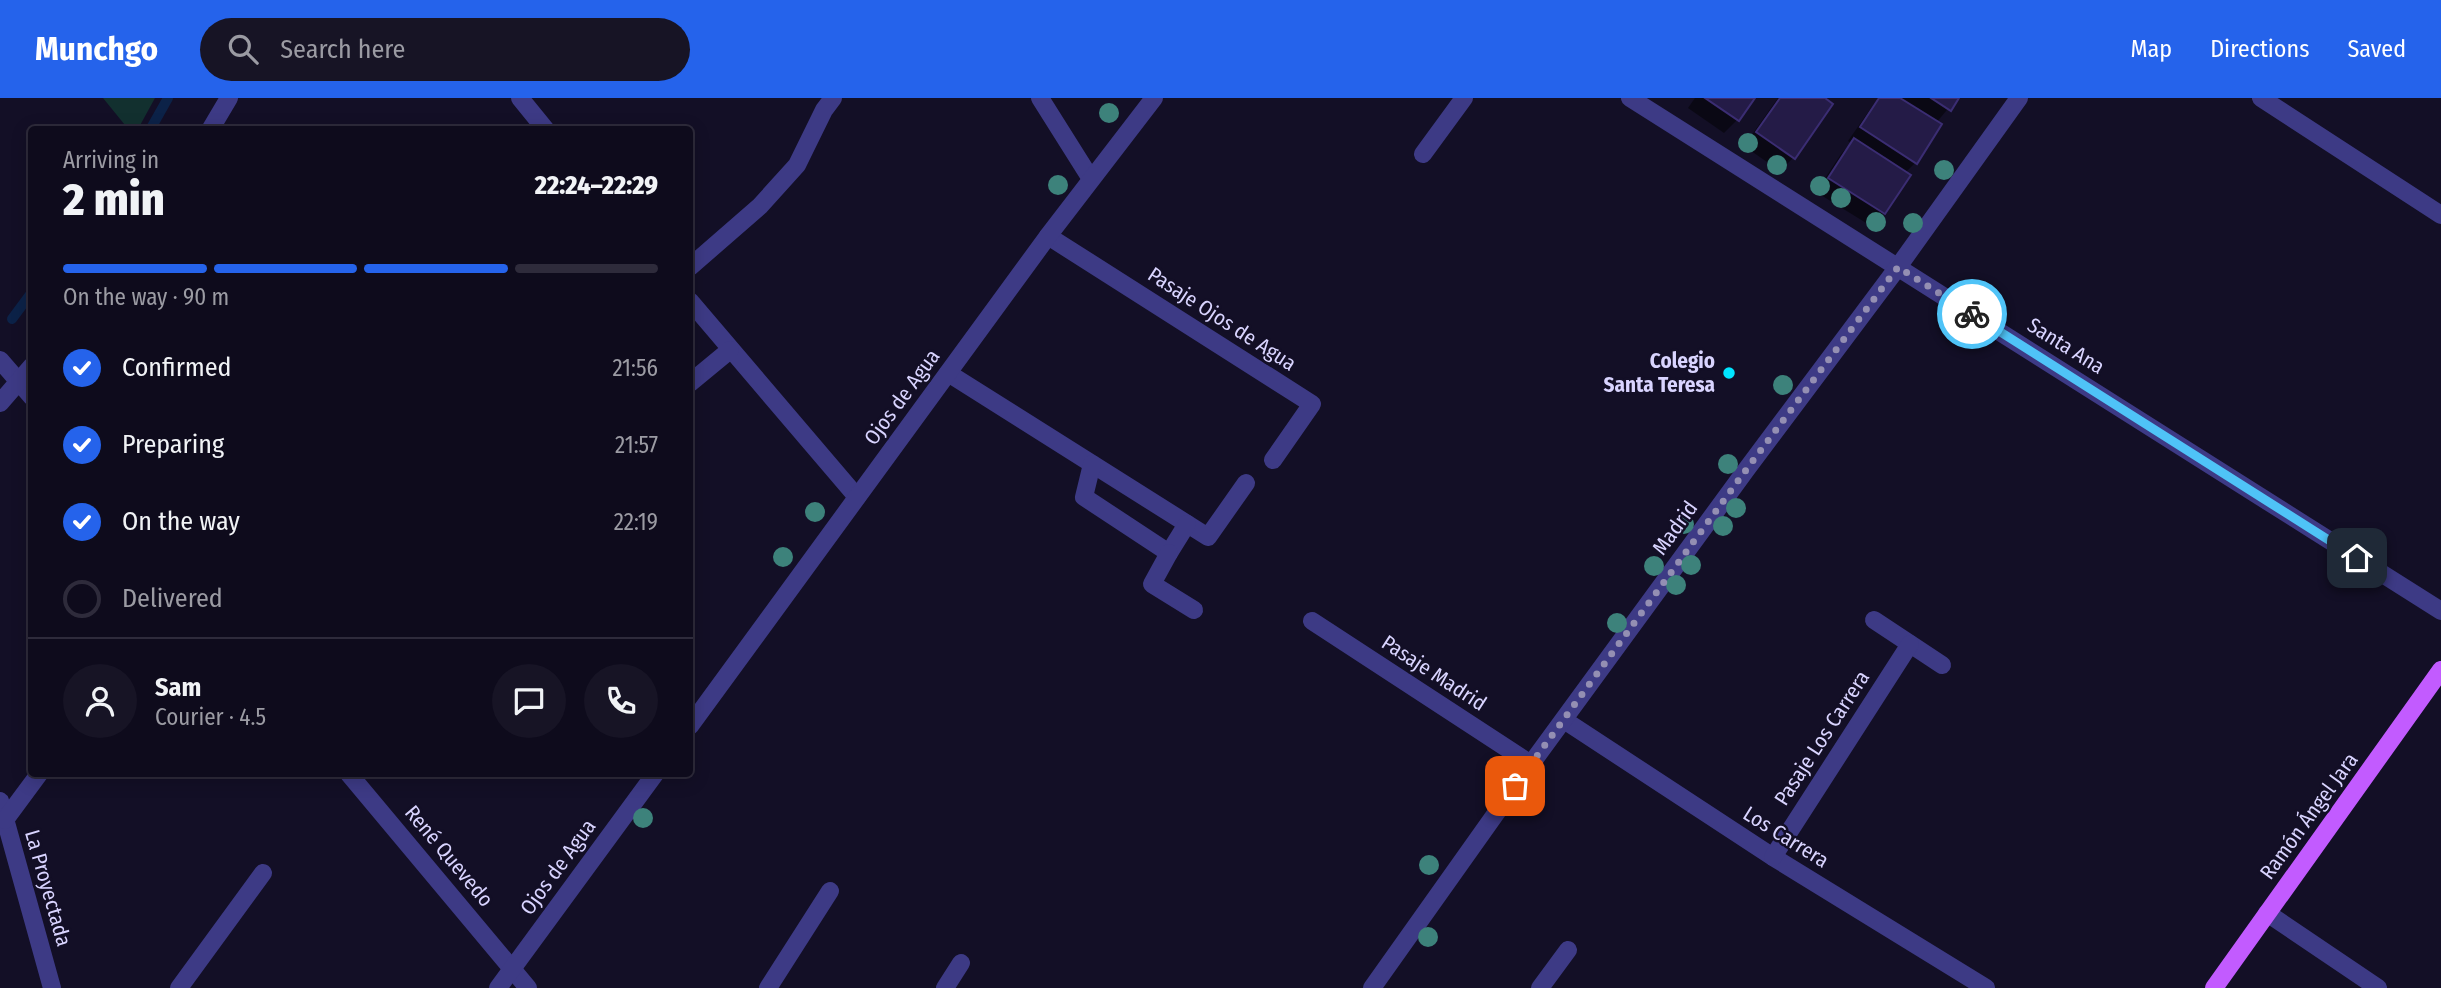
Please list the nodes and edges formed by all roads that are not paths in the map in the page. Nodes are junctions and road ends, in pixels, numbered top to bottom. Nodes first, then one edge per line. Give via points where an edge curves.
1 (229, 98) edge
2 (520, 98) edge
3 (1040, 98) edge
4 (1154, 98) edge
5 (1464, 98) edge
6 (1630, 98) edge
7 (2019, 98) edge
8 (2261, 98) edge
9 (824, 102) edge
10 (212, 126) edge
11 (543, 126) edge
12 (1423, 154) dead end
13 (1091, 179) junction
14 (2441, 215) edge
15 (1048, 236) junction
16 (693, 264) edge
17 (1898, 267) junction
18 (693, 305) edge
19 (730, 350) junction
20 (0, 360) edge
21 (28, 371) edge
22 (948, 373) junction
23 (693, 381) edge
24 (19, 382) junction
25 (28, 392) edge
26 (0, 403) edge
27 (1273, 460) dead end
28 (1092, 464) junction
29 (1246, 483) dead end
30 (857, 497) junction
31 (1187, 524) junction
32 (1169, 553) junction
33 (1194, 610) dead end
34 (2441, 611) edge
35 (1874, 620) dead end
36 (1312, 621) dead end
37 (1910, 644) junction
38 (1942, 665) dead end
39 (2441, 670) edge
40 (1564, 720) junction
41 (693, 722) edge
42 (1531, 764) junction
43 (37, 777) edge
44 (352, 777) edge
45 (653, 777) edge
46 (0, 801) edge
47 (5, 820) junction
48 (1773, 857) junction
49 (262, 873) dead end
50 (830, 891) dead end
51 (2267, 913) junction
52 (1568, 950) dead end
53 (961, 963) dead end
54 (513, 968) junction
55 (52, 988) edge
56 (179, 988) edge
57 (498, 988) edge
58 (528, 988) edge
59 (768, 988) edge
60 (945, 988) edge
61 (1371, 988) edge
62 (1540, 988) edge
63 (1986, 988) edge
64 (2214, 988) edge
65 (2378, 988) edge

1 - 10 street
2 - 11 street
3 - 13 street
4 - 13 street, Ojos de Agua
5 - 12 street
6 - 17 street, Santa Ana
7 - 17 street, Madrid
8 - 14 street
9 - 16 street via 797,166 760,206
13 - 15 street, Ojos de Agua
15 - 22 street, Ojos de Agua
15 - 27 street, Pasaje Ojos de Agua via 1312,404
17 - 34 street, Santa Ana
17 - 40 street, Madrid
18 - 19 street
19 - 23 street
19 - 30 street
20 - 24 street
21 - 24 street
22 - 28 street
22 - 30 street, Ojos de Agua
24 - 25 street
24 - 26 street
28 - 31 street
28 - 32 street via 1084,498
29 - 31 street via 1208,537
30 - 41 street, Ojos de Agua
31 - 32 street
32 - 33 street via 1152,584
35 - 37 street
36 - 42 street, Pasaje Madrid
37 - 38 street
37 - 48 street, Pasaje Los Carrera
39 - 51 main road, Ramón Ángel Jara
40 - 42 street, Madrid
40 - 48 street, Los Carrera
42 - 61 street, Madrid
43 - 47 street
44 - 54 street, René Quevedo
45 - 54 street, Ojos de Agua
46 - 47 street, La Proyectada
47 - 55 street, La Proyectada
48 - 63 street, Los Carrera
49 - 56 street
50 - 59 street
51 - 64 main road, Ramón Ángel Jara
51 - 65 street
52 - 62 street
53 - 60 street
54 - 57 street, Ojos de Agua
54 - 58 street, René Quevedo

